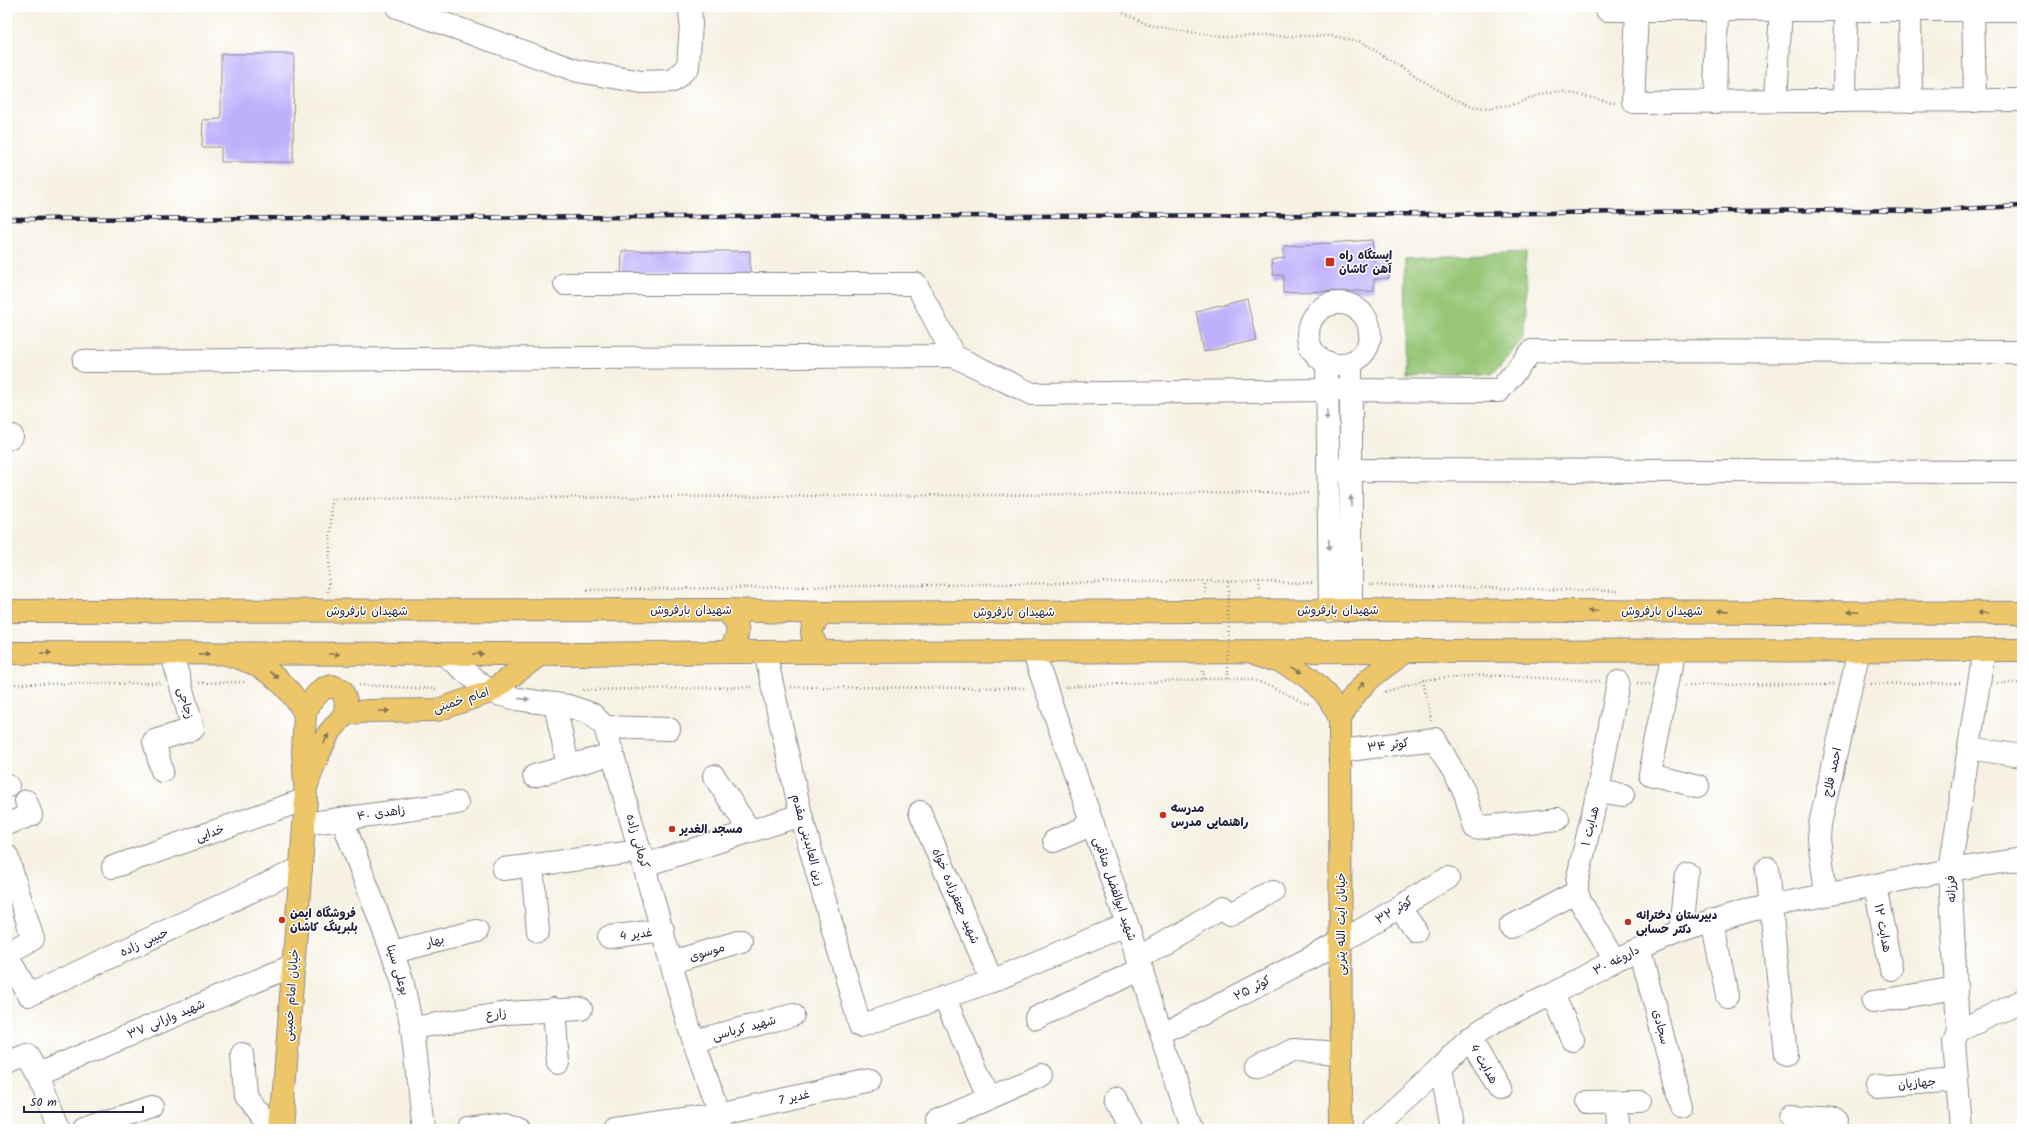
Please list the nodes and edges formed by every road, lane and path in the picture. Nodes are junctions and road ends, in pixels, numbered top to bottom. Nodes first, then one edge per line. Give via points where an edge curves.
1 (396, 7) edge
2 (690, 7) edge
3 (1113, 7) edge
4 (1645, 9) edge
5 (1717, 9) edge
6 (1781, 9) edge
7 (1846, 9) edge
8 (1910, 9) edge
9 (1973, 9) edge
10 (1607, 10) dead end
11 (2022, 10) edge
12 (2022, 100) edge
13 (1845, 101) junction
14 (1911, 101) junction
15 (1975, 101) junction
16 (1633, 102) junction
17 (1715, 102) junction
18 (1776, 102) junction
19 (565, 284) dead end
20 (2022, 352) edge
21 (954, 356) junction
22 (84, 360) dead end
23 (1327, 362) junction
24 (1351, 362) junction
25 (1327, 390) junction
26 (1351, 390) junction
27 (1328, 470) junction
28 (1351, 470) junction
29 (2022, 472) edge
30 (1328, 492) junction
31 (1228, 582) junction
32 (1340, 584) junction
33 (583, 590) dead end
34 (1626, 591) dead end
35 (328, 598) junction
36 (726, 610) junction
37 (1340, 610) junction
38 (7, 612) edge
39 (2022, 612) edge
40 (824, 613) junction
41 (1407, 650) junction
42 (1674, 650) junction
43 (1859, 650) junction
44 (1984, 650) junction
45 (2022, 650) edge
46 (1033, 651) junction
47 (1248, 651) junction
48 (728, 652) junction
49 (765, 652) junction
50 (821, 652) junction
51 (7, 653) edge
52 (172, 654) junction
53 (226, 654) junction
54 (444, 654) junction
55 (541, 654) junction
56 (1227, 679) junction
57 (1423, 680) dead end
58 (250, 682) dead end
59 (1618, 682) dead end
60 (180, 683) junction
61 (7, 684) edge
62 (351, 685) dead end
63 (772, 687) junction
64 (1046, 688) junction
65 (444, 690) dead end
66 (576, 690) dead end
67 (490, 692) junction
68 (555, 704) junction
69 (1311, 705) dead end
70 (305, 713) junction
71 (345, 714) junction
72 (1340, 718) junction
73 (605, 728) junction
74 (669, 729) dead end
75 (1435, 739) junction
76 (1970, 748) junction
77 (1340, 750) junction
78 (612, 754) junction
79 (2022, 756) edge
80 (568, 766) junction
81 (162, 771) dead end
82 (534, 776) dead end
83 (714, 776) dead end
84 (1698, 786) dead end
85 (1598, 791) junction
86 (306, 794) junction
87 (1623, 795) dead end
88 (26, 801) dead end
89 (457, 802) dead end
90 (920, 812) dead end
91 (801, 814) junction
92 (342, 819) junction
93 (1558, 819) dead end
94 (7, 824) edge
95 (304, 824) junction
96 (1093, 824) junction
97 (750, 831) junction
98 (1054, 841) dead end
99 (7, 856) edge
100 (643, 858) junction
101 (2022, 859) edge
102 (532, 866) junction
103 (113, 867) dead end
104 (301, 868) junction
105 (1767, 868) dead end
106 (504, 869) dead end
107 (1950, 870) junction
108 (1687, 872) dead end
109 (1448, 878) dead end
110 (1875, 886) junction
111 (1273, 892) dead end
112 (1577, 892) junction
113 (1826, 894) junction
114 (1771, 906) junction
115 (1399, 907) junction
116 (1712, 920) junction
117 (1127, 924) junction
118 (1510, 927) dead end
119 (663, 930) junction
120 (476, 931) dead end
121 (538, 931) dead end
122 (1416, 931) dead end
123 (1681, 931) junction
124 (609, 937) dead end
125 (741, 941) dead end
126 (1341, 942) junction
127 (1640, 948) junction
128 (393, 952) junction
129 (7, 954) edge
130 (1615, 960) junction
131 (672, 962) junction
132 (1140, 963) junction
133 (294, 965) junction
134 (1891, 969) dead end
135 (992, 981) junction
136 (1956, 988) junction
137 (1553, 994) junction
138 (1727, 996) dead end
139 (944, 997) junction
140 (2022, 1001) edge
141 (1873, 1002) dead end
142 (581, 1008) dead end
143 (554, 1009) junction
144 (793, 1014) dead end
145 (1036, 1018) dead end
146 (412, 1028) junction
147 (1958, 1031) junction
148 (1163, 1034) junction
149 (1470, 1038) junction
150 (1573, 1040) dead end
151 (695, 1041) junction
152 (1341, 1053) junction
153 (242, 1054) dead end
154 (1786, 1055) dead end
155 (7, 1062) edge
156 (558, 1063) dead end
157 (1442, 1066) junction
158 (1256, 1068) dead end
159 (38, 1074) junction
160 (1042, 1075) dead end
161 (870, 1080) dead end
162 (1957, 1080) junction
163 (1877, 1086) dead end
164 (1499, 1089) dead end
165 (989, 1098) junction
166 (1116, 1098) dead end
167 (1641, 1101) dead end
168 (1588, 1102) dead end
169 (1616, 1102) junction
170 (1681, 1106) dead end
171 (152, 1107) dead end
172 (1791, 1116) dead end
173 (720, 1121) edge
174 (59, 1129) edge
175 (84, 1129) edge
176 (272, 1129) edge
177 (281, 1129) edge
178 (423, 1129) edge
179 (469, 1129) edge
180 (518, 1129) edge
181 (614, 1129) edge
182 (940, 1129) edge
183 (1131, 1129) edge
184 (1191, 1129) edge
185 (1341, 1129) edge
186 (1373, 1129) edge
187 (1452, 1129) edge
188 (1618, 1129) edge
189 (1834, 1129) edge
190 (1961, 1129) edge

1 - 2 street via 578,71 642,82 673,81 688,67
3 - 16 path via 1148,25 1217,36 1333,36 1362,42 1454,99 1475,107 1489,108 1515,104 1545,93 1562,91 1611,103
4 - 5 street
4 - 10 street
4 - 16 street
5 - 6 street
5 - 17 street
6 - 7 street
6 - 18 street
7 - 8 street
7 - 13 street
8 - 9 street
8 - 14 street
9 - 11 street
9 - 15 street
12 - 15 street
13 - 14 street
13 - 18 street
14 - 15 street
16 - 17 street
17 - 18 street
19 - 21 street via 916,284
20 - 26 street via 1532,351 1499,391
21 - 22 street
21 - 25 street via 1032,394
23 - 24 street via 1340,365
23 - 24 street via 1313,351 1307,331 1310,320 1317,311 1335,302 1354,306 1362,312 1370,330 1366,349 1360,357
23 - 25 street
24 - 26 street
25 - 26 street
25 -> 27 street
26 - 28 street
27 - 28 street
27 - 30 street
28 - 29 street
32 -> 28 street
30 -> 32 street
30 - 35 path via 332,499
31 - 32 path
31 - 33 path
31 - 56 path, bridge
32 - 34 path
32 - 37 street
35 - 36 main road, شهیدان بارفروش
35 - 38 main road, شهیدان بارفروش
36 - 40 main road, شهیدان بارفروش
36 - 48 main road via 734,619 738,630 735,642
39 -> 37 main road, شهیدان بارفروش
37 - 40 main road, شهیدان بارفروش
40 - 50 main road via 816,621 812,632 814,643
41 - 42 main road
41 - 47 main road
72 -> 41 main road via 1358,689
42 - 43 main road
42 - 84 street via 1650,774
43 - 44 main road
43 - 113 street, احمد فلاح via 1820,824 1819,839
44 - 45 main road
44 - 76 street, فرزانه
46 - 47 main road
46 - 50 main road
46 - 64 street, شهید ابوالفضل مناقبی
47 -> 72 main road via 1283,662 1303,673 1332,700
48 - 49 main road
48 - 55 main road
49 - 50 main road
49 - 63 street, زین العابدینی مقدم
51 -> 52 main road
52 -> 53 main road
52 - 60 street, زجاجی
53 -> 54 main road
53 -> 70 main road via 246,659 265,668 282,682
54 -> 55 main road
54 - 67 street, کرمانی زاده
55 - 67 main road, امام خمینی
56 - 64 path
56 - 69 path via 1253,679
57 - 75 path
58 - 60 path
59 - 85 street, هدایت ۱
60 - 61 path
60 - 81 street, زجاجی via 193,729 154,740
62 - 65 path
63 - 64 path
63 - 66 path
63 - 91 street, زین العابدینی مقدم
64 - 96 street, شهید ابوالفضل مناقبی
67 -> 68 street, کرمانی زاده
71 -> 67 main road, امام خمینی via 437,710
68 - 73 street, کرمانی زاده via 592,714
68 - 80 street
70 - 71 main road via 322,689 332,686 342,690 346,701
70 - 86 main road via 303,752
86 -> 71 main road via 313,767 328,734
72 - 77 main road, خیابان آیت الله یثربی
73 - 74 street
73 - 78 street, کرمانی زاده
75 - 77 street, کوثر ۳۴
75 - 93 street via 1465,793 1475,828
76 - 79 street
76 - 107 street, فرزانه
77 - 126 main road, خیابان آیت الله یثربی
78 - 80 street
78 - 100 street, کرمانی زاده
80 - 82 street
83 - 97 street
85 - 87 street
85 - 112 street, هدایت ۱ via 1577,881
86 - 95 main road, خیابان امام خمینی
86 - 103 street, خدایی
88 - 94 street via 31,815
89 - 92 street, زاهدی ۴۰
90 - 135 street, شهید جعفرزاده خواه
91 - 97 street
91 - 139 street, زین العابدینی مقدم via 860,1026
92 - 95 street, زاهدی ۴۰
92 - 128 street, بوعلی سینا
95 - 104 main road, خیابان امام خمینی
96 - 98 street
96 - 117 street, شهید ابوالفضل مناقبی
97 - 100 street
99 - 129 street via 33,939
100 - 102 street
100 - 119 street, کرمانی زاده
101 - 107 street, داروغه ۳۰
102 - 106 street
102 - 121 street
104 - 129 street, حبیبی زاده via 29,995
104 - 133 main road, خیابان امام خمینی
105 - 114 street
107 - 110 street, داروغه ۳۰
107 - 136 street, فرزانه
108 - 123 street
109 - 115 street, کوثر ۳۲
110 - 113 street, داروغه ۳۰
110 - 134 street, هدایت ۱۲
111 - 132 street via 1230,915 1224,907
112 - 118 street
112 - 130 street
113 - 114 street, داروغه ۳۰
114 - 116 street, داروغه ۳۰
114 - 154 street
115 - 122 street
115 - 126 street, کوثر ۳۲
116 - 123 street, داروغه ۳۰
116 - 138 street
117 - 132 street, شهید ابوالفضل مناقبی
117 - 135 street
119 - 124 street, غدیر 4
119 - 131 street, کرمانی زاده
120 - 128 street, بهار
123 - 127 street, داروغه ۳۰
125 - 131 street, موسوی
126 - 148 street, کوثر ۲۵
126 - 152 main road, خیابان آیت الله یثربی
127 - 130 street, داروغه ۳۰
127 - 170 street, سجادی
128 - 146 street, بوعلی سینا via 404,983
130 - 137 street, داروغه ۳۰
131 - 151 street, کرمانی زاده
132 - 145 street
132 - 148 street, شهید ابوالفضل مناقبی
133 - 159 street, شهید وارانی ۳۷
133 - 177 main road, خیابان امام خمینی
135 - 139 street
136 - 141 street
136 - 147 street, فرزانه
137 - 149 street, داروغه ۳۰ via 1503,1017
137 - 150 street
139 - 165 street
140 - 147 street
142 - 143 street, زارع
143 - 146 street, زارع via 490,1015
143 - 156 street
144 - 151 street, شهید کرباسی
146 - 178 street, بوعلی سینا
147 - 162 street, فرزانه via 1954,1042
148 - 184 street, شهید ابوالفضل مناقبی
149 - 157 street, داروغه ۳۰
149 - 164 street, هدایت 4
151 - 173 street, کرمانی زاده
152 - 158 street via 1294,1050
152 - 185 main road, خیابان آیت الله یثربی
153 - 176 street via 245,1095
155 - 159 street via 27,1055
157 - 186 street, داروغه ۳۰
157 - 187 street
159 - 174 street
160 - 165 street
161 - 173 street, غدیر 7
162 - 163 street, جهازیان
162 - 190 street, فرزانه
165 - 182 street via 937,1121
166 - 183 street
167 - 169 street
168 - 169 street
169 - 188 street
171 - 175 street
172 - 189 street via 1836,1119
173 - 181 street, غدیر 7
179 - 180 street via 507,1124

